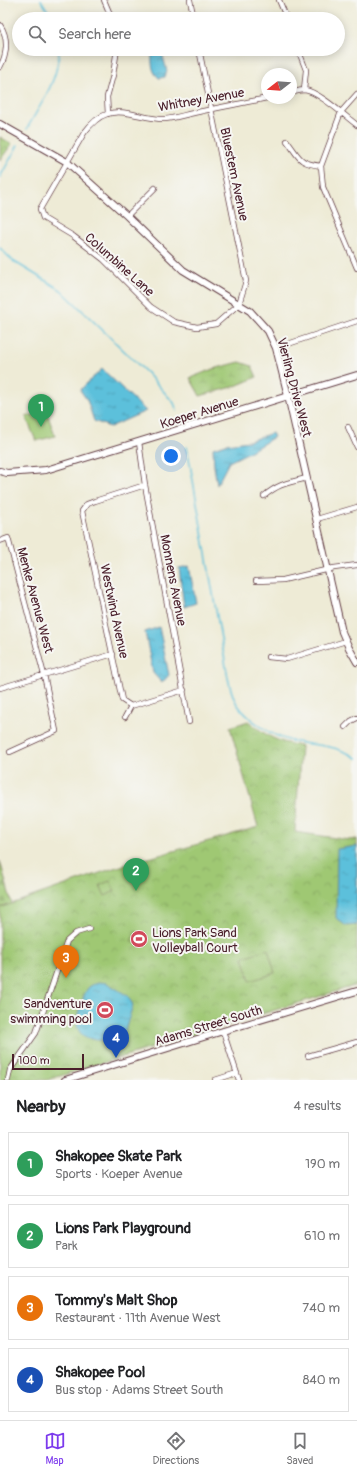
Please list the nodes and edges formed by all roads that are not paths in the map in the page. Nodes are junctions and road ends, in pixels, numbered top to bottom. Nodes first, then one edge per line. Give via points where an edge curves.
1 (104, 0) edge
2 (190, 0) edge
3 (279, 0) edge
4 (109, 12) edge
5 (193, 12) edge
6 (283, 12) edge
7 (0, 25) edge
8 (116, 56) edge
9 (200, 56) edge
10 (301, 56) edge
11 (0, 67) edge
12 (304, 90) junction
13 (297, 92) edge
14 (357, 94) edge
15 (261, 99) edge
16 (211, 109) junction
17 (341, 112) junction
18 (108, 114) junction
19 (0, 124) edge
20 (357, 125) edge
21 (286, 141) dead end
22 (67, 162) junction
23 (321, 166) junction
24 (155, 188) dead end
25 (127, 216) junction
26 (357, 268) edge
27 (239, 304) junction
28 (357, 321) edge
29 (276, 348) junction
30 (357, 375) edge
31 (288, 396) junction
32 (348, 427) dead end
33 (139, 442) junction
34 (357, 447) edge
35 (0, 471) edge
36 (307, 478) junction
37 (145, 485) junction
38 (264, 496) dead end
39 (357, 507) edge
40 (317, 519) junction
41 (0, 541) edge
42 (357, 565) edge
43 (328, 569) junction
44 (256, 581) dead end
45 (346, 641) junction
46 (113, 654) junction
47 (268, 657) dead end
48 (357, 662) edge
49 (44, 675) junction
50 (0, 688) edge
51 (184, 690) junction
52 (131, 706) junction
53 (125, 717) dead end
54 (357, 718) edge
55 (189, 722) dead end
56 (345, 727) dead end
57 (10, 752) dead end
58 (88, 929) dead end
59 (357, 991) edge
60 (223, 1031) junction
61 (357, 1042) edge
62 (308, 1056) dead end
63 (237, 1073) junction
64 (8, 1080) edge
65 (65, 1080) edge
66 (215, 1080) edge
67 (239, 1080) edge

1 - 4 street
2 - 5 street
3 - 6 street
7 - 11 street via 5,35 6,52
8 - 18 street via 107,96
9 - 16 street, Bluestem Avenue
10 - 12 street via 306,70
12 - 13 street
12 - 17 street via 315,93
14 - 17 street
15 - 16 street, Whitney Avenue
16 - 18 street, Whitney Avenue via 157,119 120,112
16 - 27 street, Bluestem Avenue via 246,281
17 - 20 street
17 - 23 street
18 - 22 street, Whitney Avenue via 92,123
19 - 22 street, Vierling Drive West
21 - 23 street via 307,164
22 - 25 street, Vierling Drive West
22 - 27 street, Columbine Lane via 40,209 43,218 73,236 103,259 151,307 174,322 197,327 216,324
23 - 26 street via 323,186
24 - 25 street
25 - 27 street, Vierling Drive West via 183,270
27 - 29 street, Vierling Drive West via 250,311 268,331
28 - 29 street
29 - 31 street, Vierling Drive West
30 - 31 street, Koeper Avenue
31 - 33 street, Koeper Avenue
31 - 36 street, Vierling Drive West
32 - 34 street
33 - 35 street, Koeper Avenue via 46,470 7,473
33 - 37 street, Monnens Avenue
36 - 38 street via 281,484
36 - 40 street, Vierling Drive West
37 - 46 street, Westwind Avenue via 88,504 82,511
37 - 51 street, Monnens Avenue
39 - 40 street
40 - 43 street, Vierling Drive West
41 - 49 street, Menke Avenue West via 8,538
42 - 43 street
43 - 44 street via 283,580
43 - 45 street, Vierling Drive West
45 - 47 street via 287,658
45 - 48 street, Vierling Drive West
46 - 49 street
46 - 52 street, Westwind Avenue via 122,700
49 - 50 street
49 - 57 street via 56,731
51 - 52 street
51 - 55 street, Monnens Avenue
52 - 53 street
54 - 56 street
58 - 64 street via 76,933 67,941 36,1033 10,1070
59 - 60 street, Adams Street South
60 - 63 street
60 - 65 street, Adams Street South
61 - 62 street
63 - 66 street
63 - 67 street

